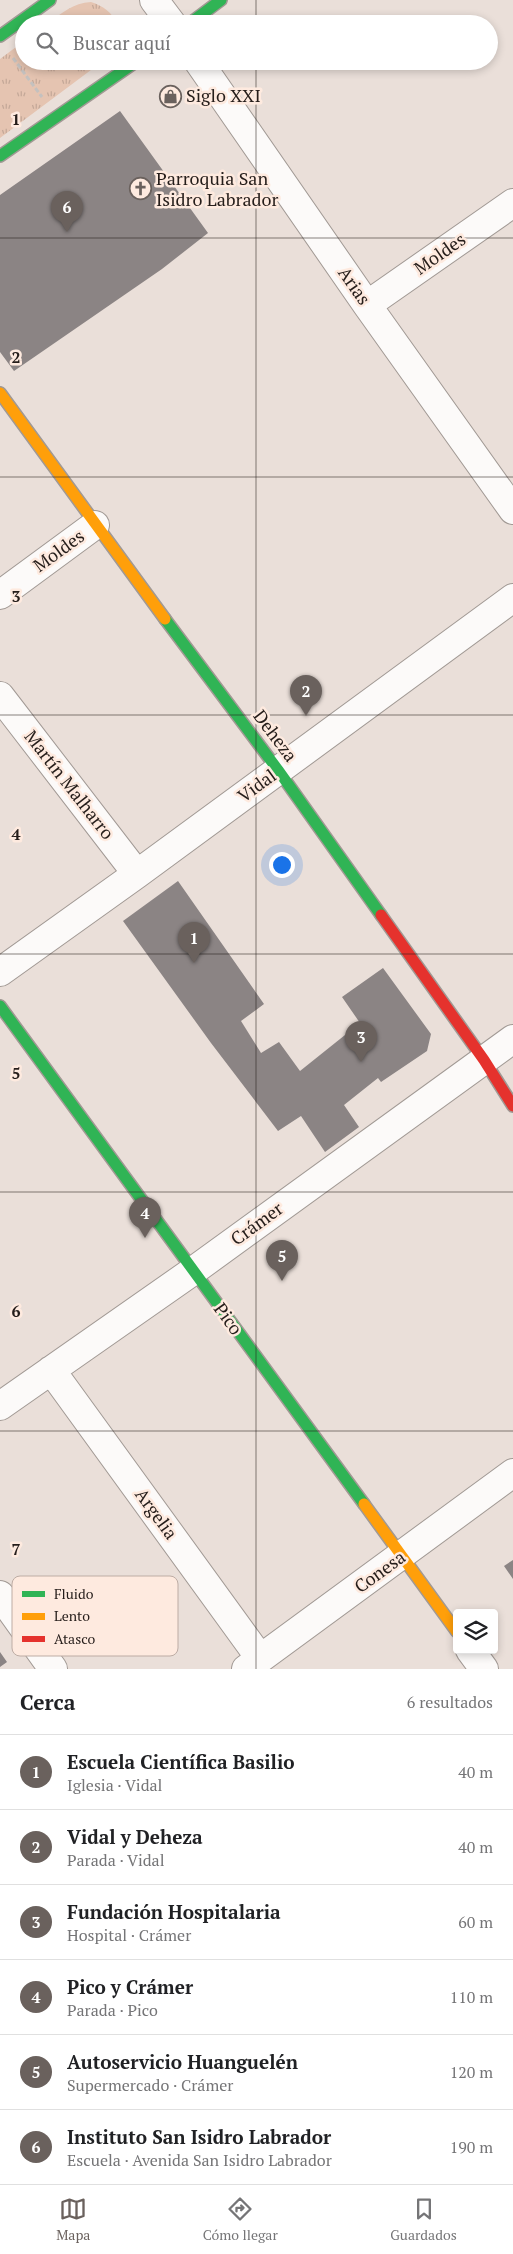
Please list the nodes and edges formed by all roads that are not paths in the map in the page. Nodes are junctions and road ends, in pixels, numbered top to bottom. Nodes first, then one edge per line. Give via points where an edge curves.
1 (50, 0) edge
2 (154, 0) edge
3 (221, 0) edge
4 (29, 15) edge
5 (165, 15) edge
6 (201, 15) edge
7 (15, 25) edge
8 (0, 36) edge
9 (124, 70) edge
10 (204, 70) edge
11 (0, 156) edge
12 (513, 203) edge
13 (367, 305) junction
14 (0, 393) edge
15 (513, 510) edge
16 (95, 525) junction
17 (0, 594) edge
18 (513, 598) edge
19 (0, 696) edge
20 (278, 770) junction
21 (137, 874) junction
22 (0, 972) edge
23 (0, 1006) edge
24 (513, 1039) edge
25 (484, 1060) junction
26 (513, 1106) edge
27 (193, 1271) junction
28 (51, 1370) junction
29 (0, 1406) edge
30 (513, 1473) edge
31 (402, 1556) junction
32 (0, 1595) edge
33 (12, 1612) edge
34 (453, 1626) edge
35 (473, 1654) edge
36 (44, 1656) edge
37 (253, 1663) edge
38 (53, 1669) edge
39 (484, 1669) edge

1 - 4 street
2 - 5 street
3 - 6 street
7 - 8 street
9 - 11 street
10 - 13 street, Arias
12 - 13 street, Moldes
13 - 15 street, Arias
14 - 16 street, Deheza
16 - 17 street, Moldes
16 - 20 street, Deheza
18 - 20 street, Vidal
19 - 21 street, Martín Malharro
20 - 21 street, Vidal
20 - 25 street, Deheza
21 - 22 street, Vidal
23 - 27 street, Pico
24 - 25 street, Crámer
25 - 26 street, Deheza
25 - 27 street, Crámer
27 - 28 street, Crámer
27 - 31 street, Pico
28 - 29 street, Crámer
28 - 37 street, Argelia
30 - 31 street, Conesa
31 - 34 street, Pico
31 - 37 street, Conesa
32 - 33 street
35 - 39 street
36 - 38 street

